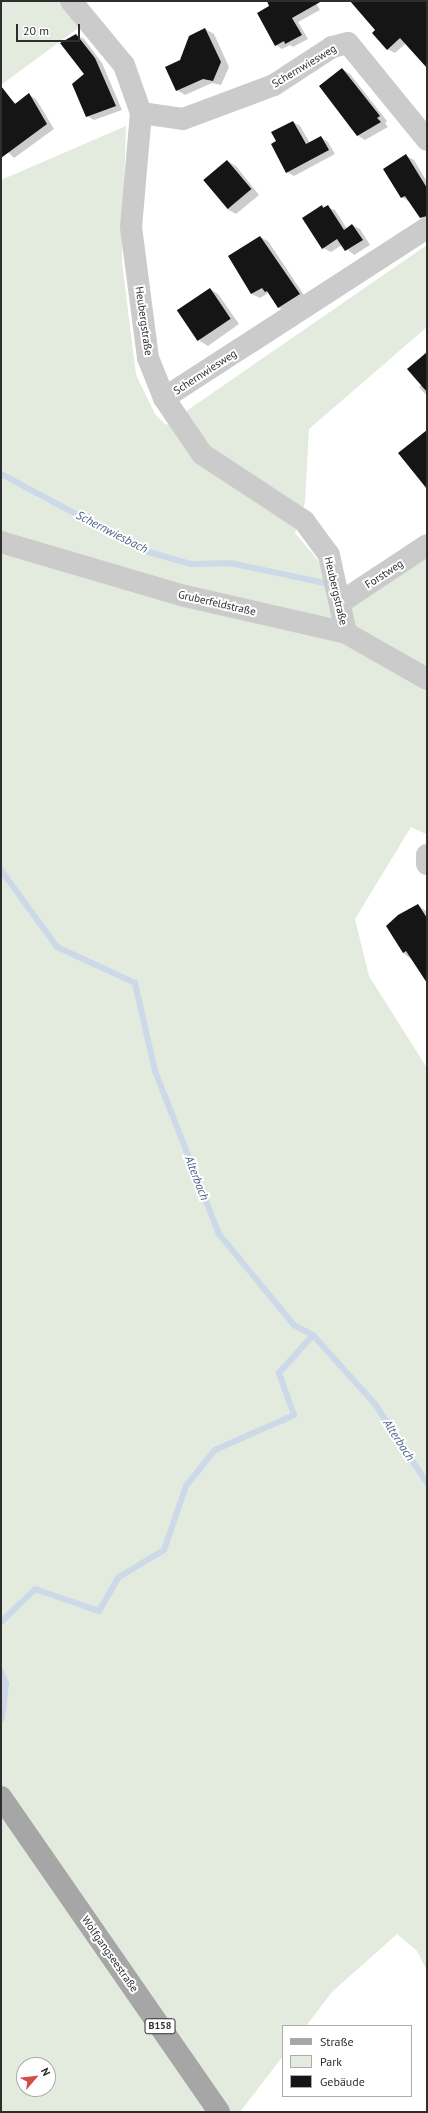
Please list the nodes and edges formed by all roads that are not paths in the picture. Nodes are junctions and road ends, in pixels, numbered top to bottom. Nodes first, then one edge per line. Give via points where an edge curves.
1 (71, 1) edge
2 (141, 113) junction
3 (427, 140) edge
4 (427, 228) edge
5 (164, 398) junction
6 (1, 542) edge
7 (427, 546) edge
8 (341, 602) junction
9 (346, 633) junction
10 (427, 679) edge
11 (427, 855) edge
12 (427, 864) edge
13 (1, 1797) edge
14 (219, 2112) edge

1 - 2 street, Heubergstraße via 124,65
2 - 3 street, Schernwiesweg via 183,119 274,85 332,47 348,43
2 - 5 street, Heubergstraße via 131,227 148,358
4 - 5 street, Schernwiesweg
5 - 8 street, Heubergstraße via 202,454 304,521 330,555
6 - 9 street, Gruberfeldstraße via 185,596
7 - 8 street, Forstweg
8 - 9 street, Heubergstraße
9 - 10 street, Gruberfeldstraße
11 - 12 street
13 - 14 main road, Wolfgangseestraße / B158

